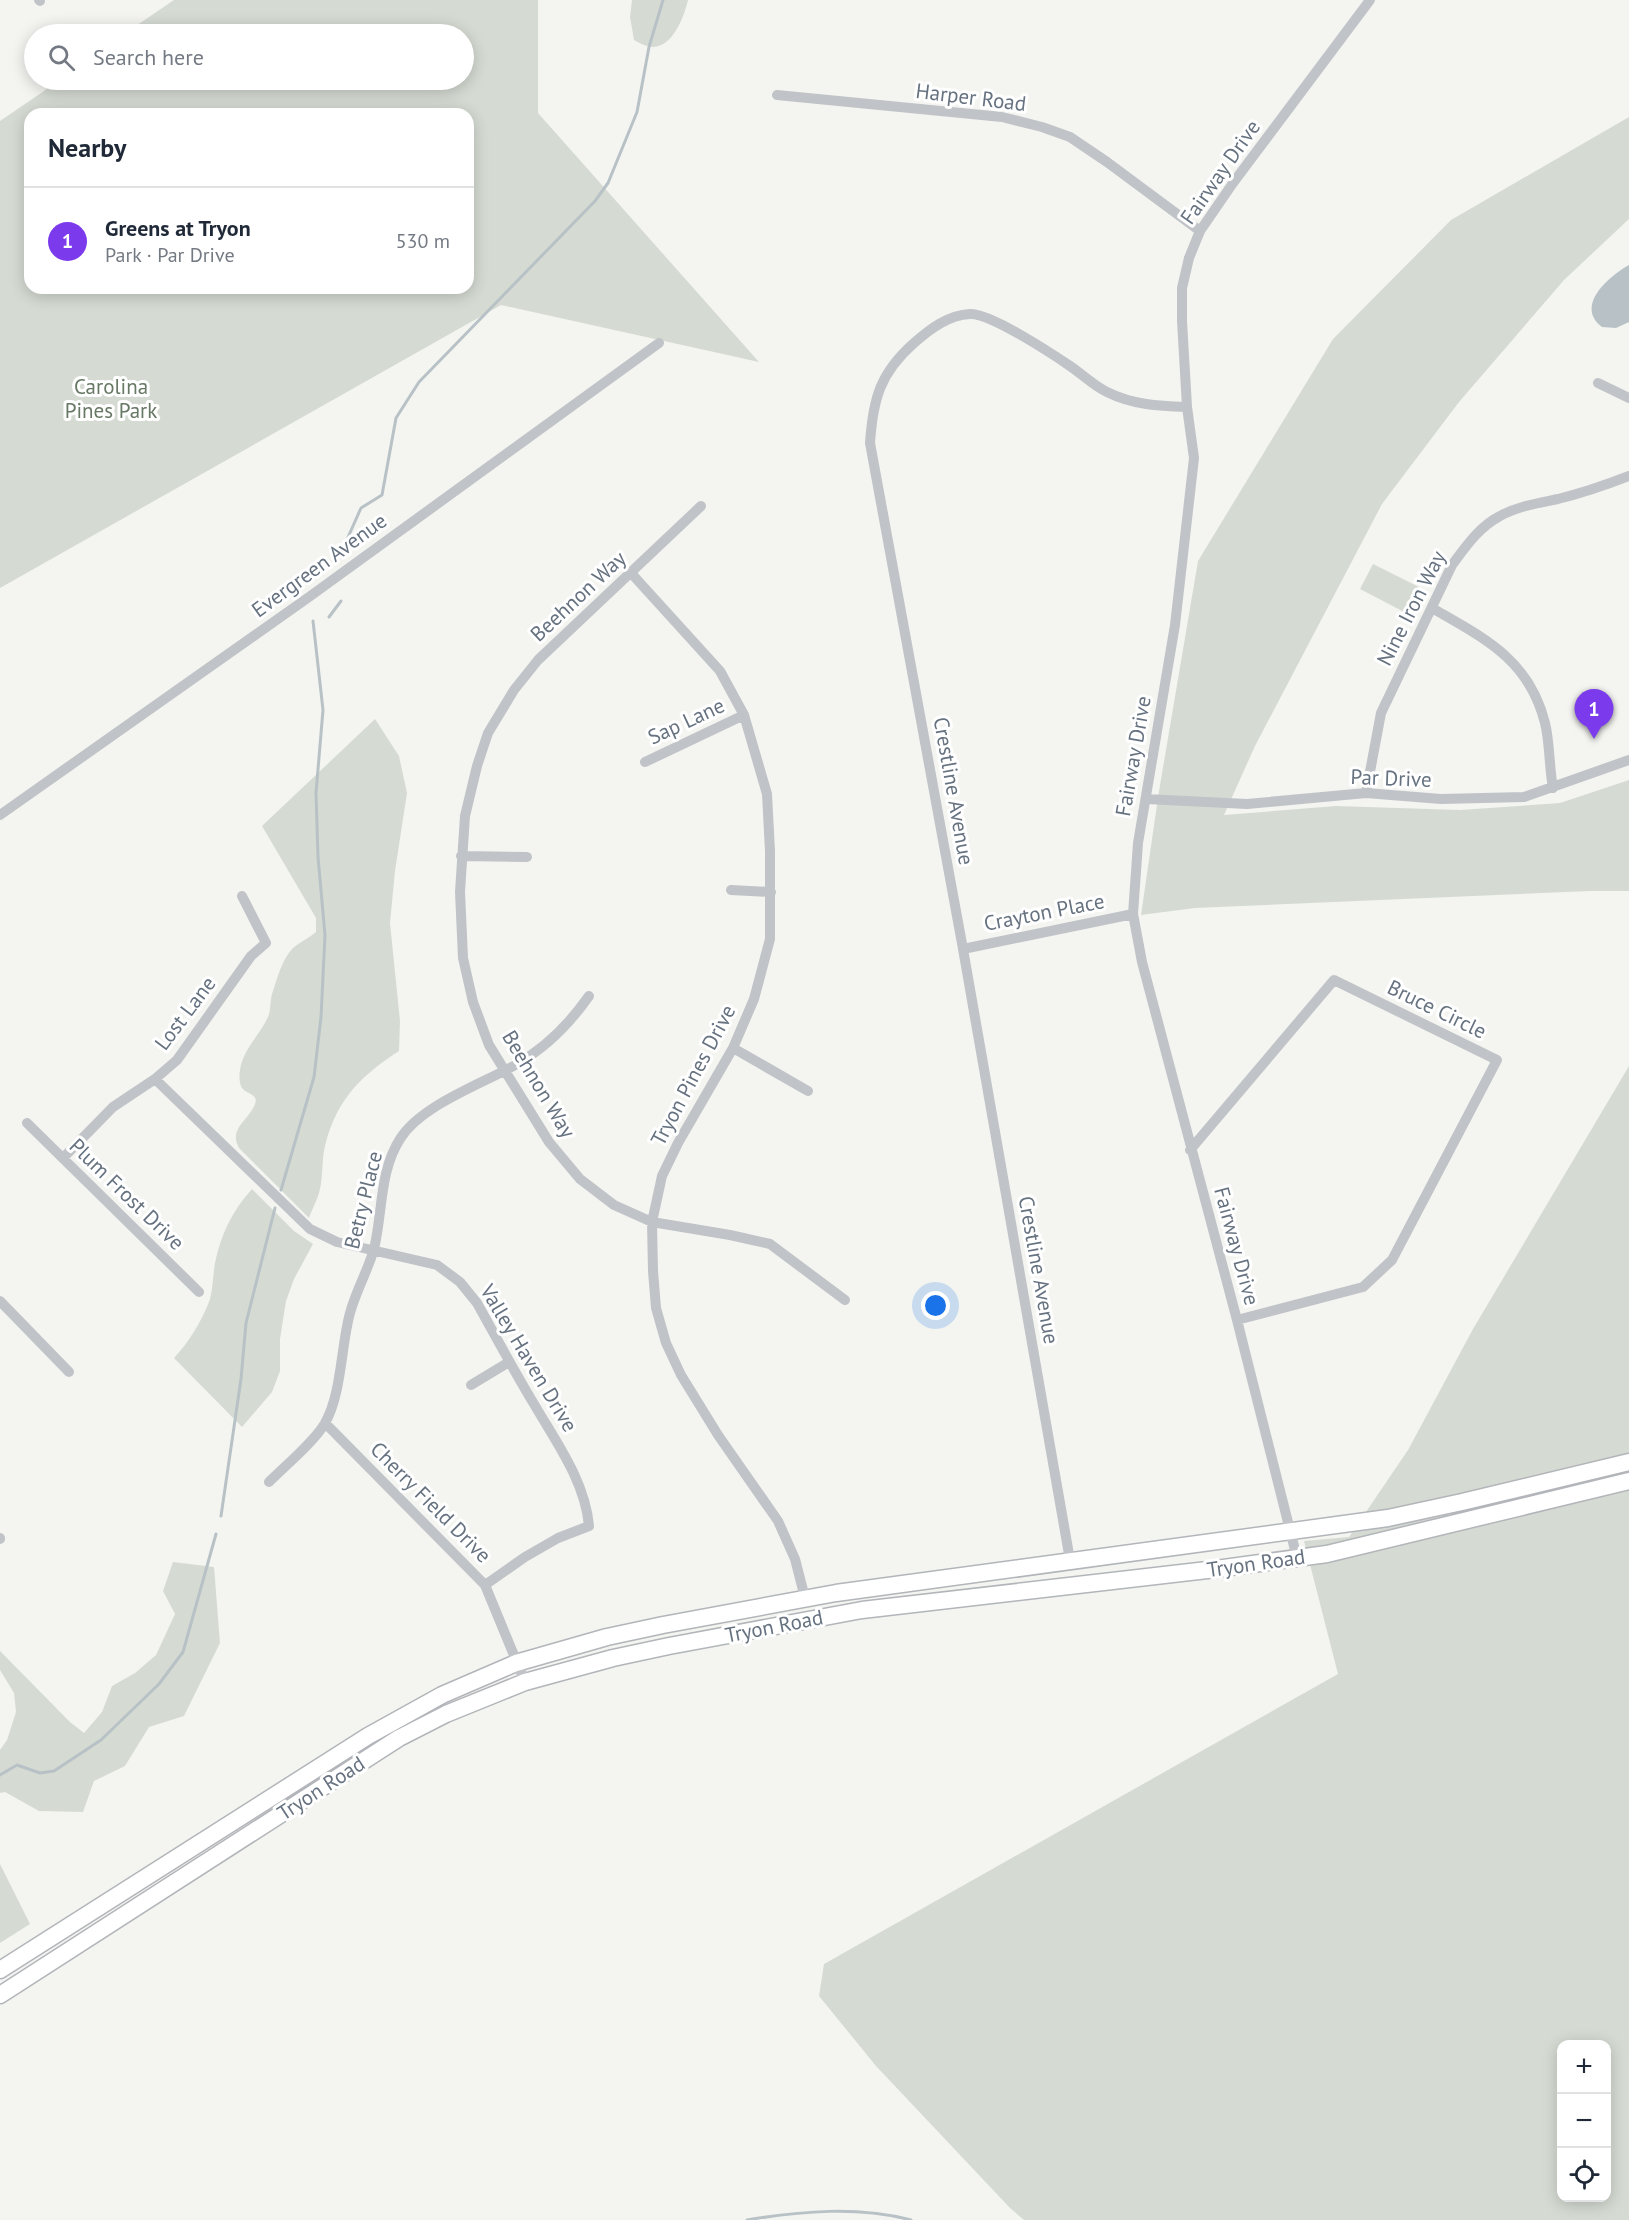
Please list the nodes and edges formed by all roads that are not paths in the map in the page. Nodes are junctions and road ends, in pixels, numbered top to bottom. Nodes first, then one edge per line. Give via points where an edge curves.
1 (1370, 0) edge
2 (777, 95) dead end
3 (1200, 231) junction
4 (659, 343) dead end
5 (1598, 382) dead end
6 (1629, 398) edge
7 (1187, 407) junction
8 (1629, 476) edge
9 (701, 506) dead end
10 (632, 573) junction
11 (1432, 608) junction
12 (744, 715) junction
13 (1629, 757) edge
14 (645, 762) dead end
15 (1553, 788) junction
16 (1366, 793) junction
17 (1146, 799) junction
18 (0, 815) edge
19 (461, 856) junction
20 (527, 857) dead end
21 (731, 890) dead end
22 (771, 892) junction
23 (242, 896) dead end
24 (1133, 915) junction
25 (963, 949) junction
26 (589, 996) dead end
27 (733, 1048) junction
28 (504, 1071) junction
29 (155, 1079) junction
30 (808, 1091) dead end
31 (27, 1123) dead end
32 (1190, 1150) junction
33 (63, 1158) junction
34 (652, 1222) junction
35 (374, 1250) junction
36 (199, 1292) dead end
37 (845, 1300) dead end
38 (0, 1301) edge
39 (1237, 1320) junction
40 (509, 1362) junction
41 (69, 1372) dead end
42 (471, 1385) dead end
43 (325, 1423) junction
44 (1629, 1462) edge
45 (1629, 1481) edge
46 (269, 1482) dead end
47 (1291, 1531) junction
48 (1297, 1558) junction
49 (1070, 1560) junction
50 (485, 1585) junction
51 (805, 1599) junction
52 (516, 1663) junction
53 (525, 1682) junction
54 (0, 1970) edge
55 (0, 1995) edge

1 - 3 street, Fairway Drive
2 - 3 street, Harper Road via 1002,117 1042,127 1078,142
3 - 7 street, Fairway Drive via 1182,288
4 - 18 street, Evergreen Avenue
5 - 6 street
7 - 17 street, Fairway Drive via 1194,458 1175,625
7 - 25 street, Crestline Avenue via 1154,406 1105,391 995,321 972,313 953,317 920,338 889,371 876,394 870,443
8 - 11 street, Nine Iron Way via 1500,516 1468,543 1452,565
9 - 10 street, Beehnon Way
10 - 12 street, Tryon Pines Drive via 720,671
10 - 19 street, Beehnon Way via 538,660 488,733 465,816
11 - 15 street via 1478,634 1524,675 1546,724
11 - 16 street, Nine Iron Way via 1381,713
12 - 14 street, Sap Lane
12 - 22 street, Tryon Pines Drive via 767,794
13 - 15 street, Par Drive
15 - 16 street, Par Drive via 1524,797 1452,799
16 - 17 street, Par Drive via 1247,804
17 - 24 street, Fairway Drive via 1138,843
19 - 20 street
19 - 28 street, Beehnon Way via 463,958 473,1002 489,1045
21 - 22 street
22 - 27 street, Tryon Pines Drive via 770,939 754,999
23 - 29 street, Lost Lane via 266,943 251,956 177,1060
24 - 25 street, Crayton Place
24 - 32 street, Fairway Drive
25 - 49 street, Crestline Avenue
26 - 28 street, Betry Place via 574,1017 545,1044
27 - 30 street
27 - 34 street, Tryon Pines Drive via 662,1176
28 - 34 street, Beehnon Way via 549,1142 580,1179 614,1204
28 - 35 street, Betry Place via 416,1120 401,1138 384,1182
29 - 33 street, Lost Lane via 113,1107
29 - 35 street, Valley Haven Drive via 310,1230 328,1239
31 - 33 street, Plum Frost Drive
32 - 39 street, Fairway Drive
32 - 39 street, Bruce Circle via 1334,980 1497,1060 1392,1260 1363,1287
33 - 36 street, Plum Frost Drive
34 - 37 street, Beehnon Way via 770,1244
34 - 51 street, Tryon Pines Drive via 656,1308 666,1343 697,1401 778,1521 795,1559
35 - 40 street, Valley Haven Drive via 437,1265 460,1282 477,1302
35 - 43 street, Betry Place via 350,1312
38 - 41 street
39 - 47 street, Fairway Drive
40 - 42 street
40 - 50 street, Valley Haven Drive via 568,1463 582,1493 589,1526 558,1538
43 - 46 street, Betry Place
43 - 50 street, Cherry Field Drive
44 - 47 main road, Tryon Road via 1388,1518
45 - 48 main road, Tryon Road via 1378,1543
47 - 48 street, Fairway Drive
47 - 49 main road, Tryon Road
48 - 53 main road, Tryon Road via 853,1611 658,1648
49 - 51 main road, Tryon Road
50 - 52 street, Cherry Field Drive
51 - 52 main road, Tryon Road via 618,1635
52 - 53 street, Cherry Field Drive
52 - 54 main road, Tryon Road via 461,1686 368,1736
53 - 55 main road, Tryon Road via 399,1738

